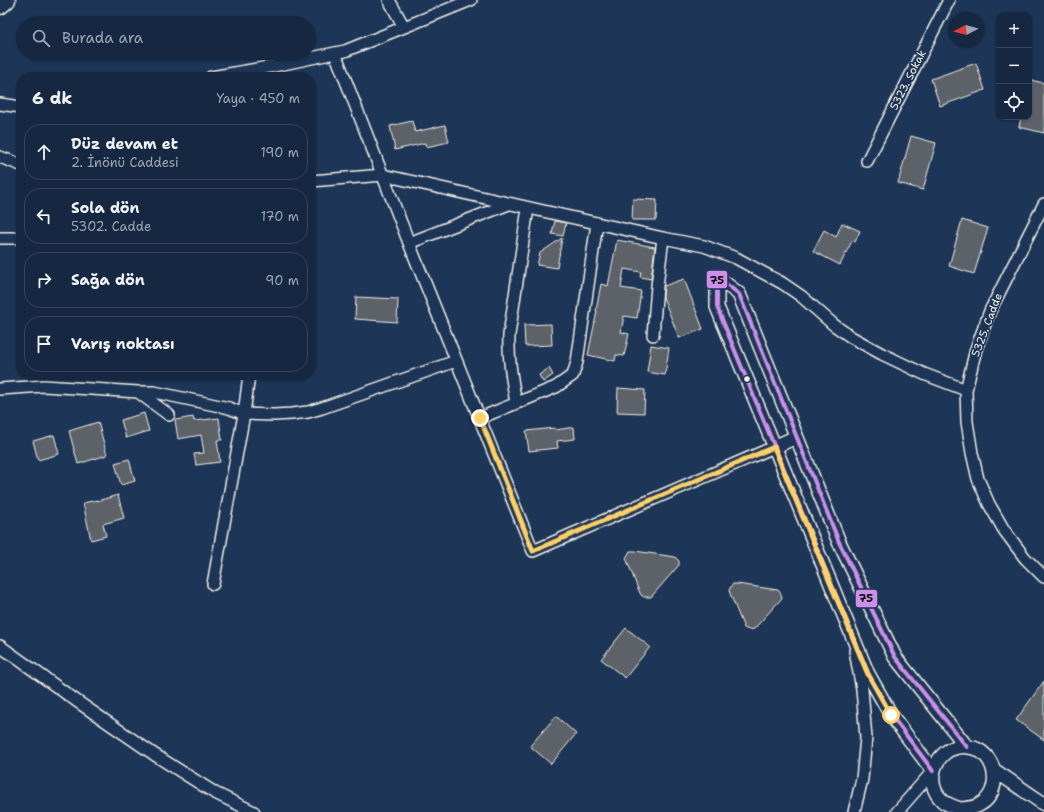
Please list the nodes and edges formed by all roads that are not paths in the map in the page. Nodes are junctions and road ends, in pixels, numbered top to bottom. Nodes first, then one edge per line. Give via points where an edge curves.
1 (7, 0) edge
2 (389, 0) edge
3 (471, 0) edge
4 (949, 0) edge
5 (0, 6) edge
6 (404, 27) junction
7 (335, 53) junction
8 (316, 57) edge
9 (302, 60) edge
10 (240, 72) edge
11 (0, 104) edge
12 (16, 106) edge
13 (0, 157) edge
14 (867, 161) dead end
15 (16, 163) edge
16 (383, 175) junction
17 (316, 181) edge
18 (509, 204) junction
19 (1044, 204) edge
20 (528, 208) junction
21 (597, 223) junction
22 (0, 238) edge
23 (16, 238) edge
24 (663, 238) junction
25 (409, 243) junction
26 (652, 335) dead end
27 (456, 361) junction
28 (248, 380) edge
29 (0, 389) edge
30 (966, 390) junction
31 (138, 392) junction
32 (516, 403) junction
33 (244, 414) junction
34 (169, 415) dead end
35 (480, 418) junction
36 (796, 437) junction
37 (774, 447) junction
38 (1044, 577) edge
39 (212, 584) dead end
40 (850, 631) junction
41 (0, 646) edge
42 (967, 747) junction
43 (994, 770) junction
44 (933, 772) junction
45 (1044, 804) edge
46 (963, 811) edge
47 (254, 812) edge
48 (854, 812) edge
49 (897, 812) edge

1 - 5 highway
2 - 6 street
3 - 6 street
4 - 14 street, 5323. Sokak
6 - 7 street
7 - 8 street
7 - 16 street
9 - 10 street
11 - 12 street
13 - 15 street
16 - 17 street
16 - 18 street
16 - 25 street
18 - 20 street
18 - 25 street
19 - 30 street, 5325. Cadde via 990,311 976,349
20 - 21 street
20 - 32 street via 508,349
21 - 24 street
21 - 32 street via 576,369 573,375 556,387
22 - 23 street
24 - 26 street
24 - 30 street via 704,246 736,258 801,296 851,337 924,374
25 - 27 street
27 - 33 street via 308,412
27 - 35 street
28 - 33 street
29 - 31 street via 44,386
30 - 38 street, 5325. Cadde via 967,422 978,480 1004,530 1025,558
31 - 33 street via 154,392 229,408
31 - 34 street
32 - 35 street
33 - 39 street
35 - 37 street via 533,551
36 - 37 main road
36 - 37 main road via 739,294 717,278 717,307
36 - 42 main road via 839,542 895,657
37 - 40 main road
40 - 44 main road via 868,674 891,715
40 - 48 street via 862,689 866,738 862,779
41 - 47 street via 155,755 215,793
42 - 43 main road via 982,752 990,760
42 - 44 main road via 952,748 937,762
43 - 45 main road
43 - 46 main road via 995,780 988,798
44 - 46 main road via 936,792 942,801
44 - 49 street

